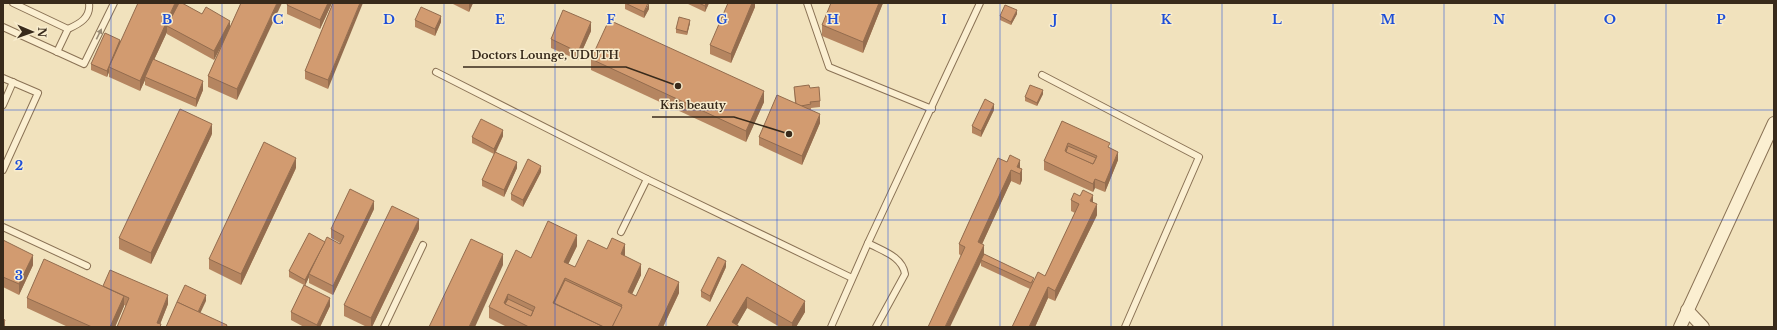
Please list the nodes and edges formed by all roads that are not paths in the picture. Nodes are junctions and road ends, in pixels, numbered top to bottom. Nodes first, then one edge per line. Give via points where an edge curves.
1 (13, 3) edge
2 (89, 3) edge
3 (114, 3) edge
4 (807, 3) edge
5 (980, 3) edge
6 (3, 27) edge
7 (68, 29) junction
8 (57, 52) junction
9 (436, 72) dead end
10 (1042, 75) dead end
11 (3, 78) edge
12 (13, 82) junction
13 (3, 105) edge
14 (932, 109) junction
15 (1774, 123) edge
16 (3, 170) edge
17 (647, 179) junction
18 (3, 227) edge
19 (621, 232) dead end
20 (868, 243) junction
21 (423, 246) dead end
22 (87, 266) dead end
23 (852, 278) junction
24 (1687, 310) junction
25 (384, 327) edge
26 (831, 327) edge
27 (876, 327) edge
28 (1125, 327) edge
29 (1680, 327) edge
30 (1703, 327) edge

1 - 7 lane
2 - 7 lane via 90,8 83,22
8 -> 3 lane via 84,64
4 - 14 lane via 829,67
5 - 14 lane
6 - 8 lane
7 - 8 lane
9 - 17 lane
10 - 28 lane via 1199,157
11 - 12 lane
12 - 13 lane
12 - 16 lane via 38,93
14 - 20 lane
15 - 24 street
17 - 19 lane
17 - 23 lane
18 - 22 lane
20 - 23 lane
20 - 27 lane via 896,258 904,267 905,274
21 - 25 lane
23 - 26 lane
24 - 29 street
24 - 30 street

